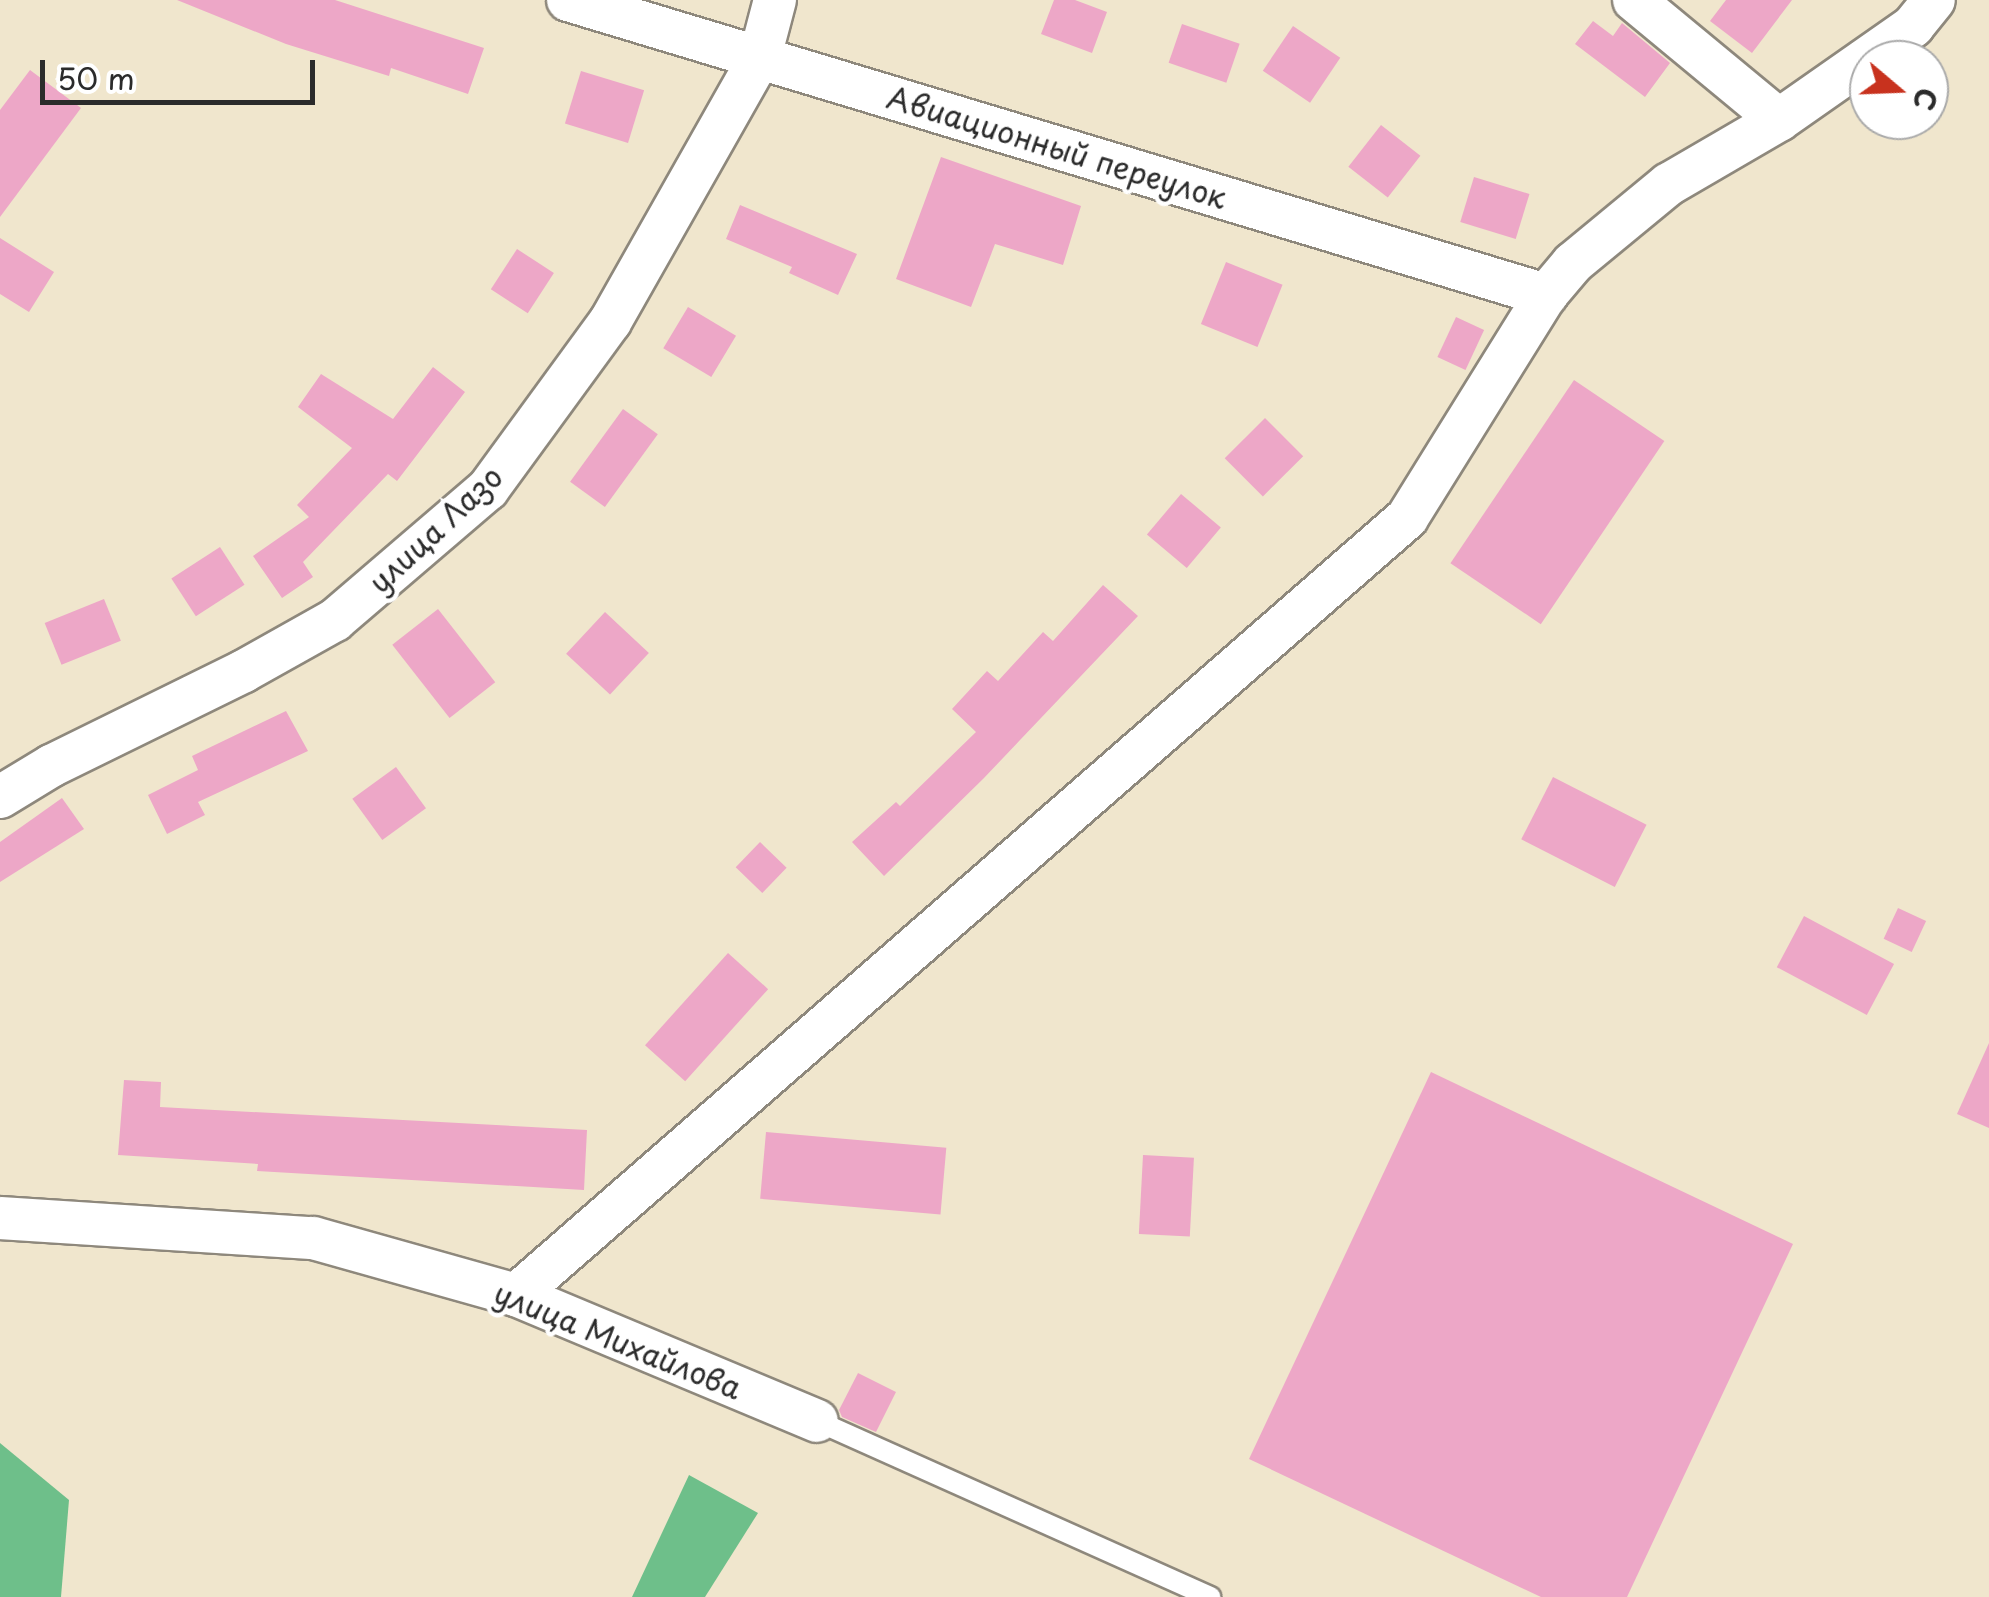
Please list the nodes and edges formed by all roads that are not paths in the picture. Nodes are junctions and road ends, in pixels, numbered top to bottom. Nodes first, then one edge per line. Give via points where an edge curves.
1 (568, 0) edge
2 (774, 0) edge
3 (1634, 0) edge
4 (1934, 0) edge
5 (760, 57) junction
6 (1779, 120) junction
7 (1546, 296) junction
8 (0, 797) edge
9 (0, 1218) edge
10 (516, 1295) junction
11 (817, 1421) joint
12 (1210, 1597) edge

1 - 5 street, Авиационный переулок
2 - 5 street, улица Лазо
3 - 6 street
4 - 6 street via 1913,26
5 - 7 street, Авиационный переулок
5 - 8 street, улица Лазо via 610,322 488,489 335,620
6 - 7 street via 1670,184 1572,263
7 - 10 street via 1408,518
9 - 10 street, улица Михайлова via 313,1238
10 - 11 street, улица Михайлова
11 - 12 lane

